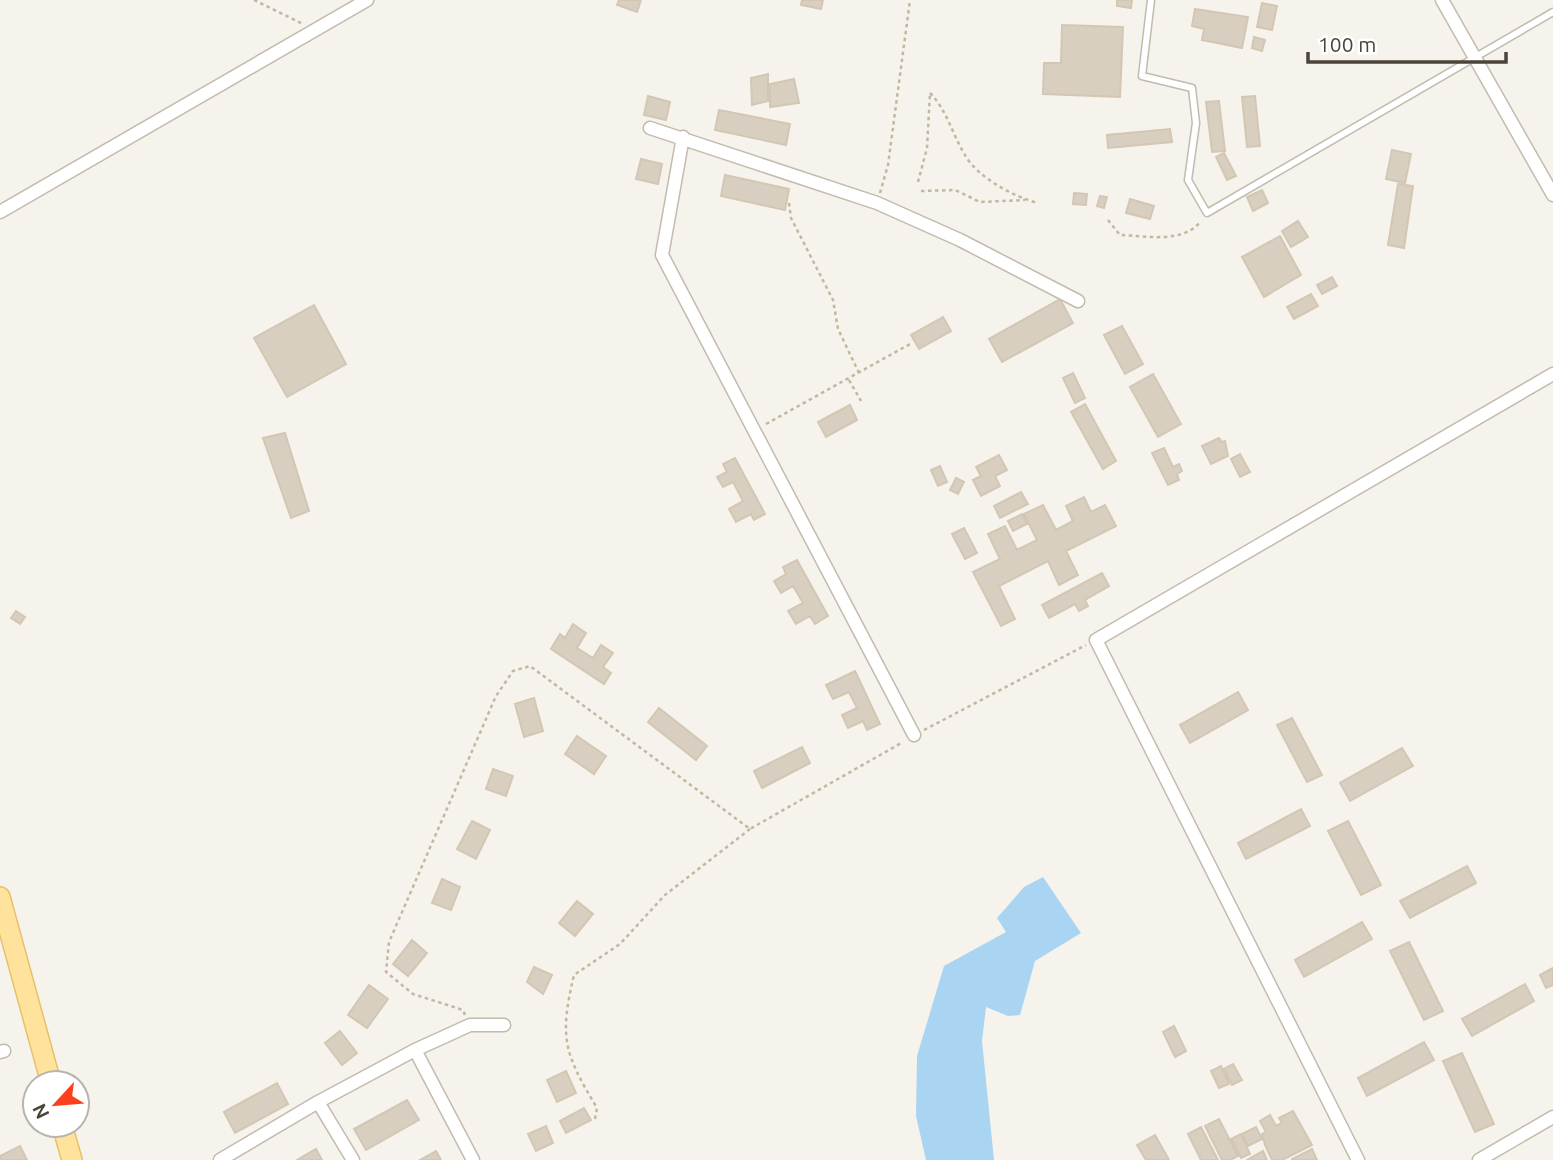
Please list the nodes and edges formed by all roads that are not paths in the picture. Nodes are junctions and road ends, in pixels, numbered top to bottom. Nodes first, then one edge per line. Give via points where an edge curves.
1 (367, 0) edge
2 (1151, 0) edge
3 (1442, 0) edge
4 (1553, 12) edge
5 (1476, 59) junction
6 (650, 128) dead end
7 (683, 137) junction
8 (1553, 195) edge
9 (0, 212) edge
10 (1078, 301) dead end
11 (1553, 374) edge
12 (914, 735) road end
13 (0, 897) edge
14 (504, 1025) dead end
15 (415, 1050) junction
16 (47, 1069) edge
17 (318, 1102) junction
18 (1553, 1117) edge
19 (66, 1139) edge
20 (226, 1159) edge
21 (72, 1160) edge
22 (353, 1160) edge
23 (473, 1160) edge
24 (1358, 1160) edge
25 (1479, 1160) edge

1 - 9 street
2 - 5 lane via 1142,76 1192,88 1196,123 1188,180 1207,213
3 - 5 street
4 - 5 lane
5 - 8 street
6 - 7 street
7 - 10 street via 877,202
7 - 12 street via 662,255
11 - 24 street via 1096,640
13 - 16 main road
14 - 15 street via 470,1025
15 - 17 street
15 - 23 street
17 - 20 street
17 - 22 street
18 - 25 street
19 - 21 main road

